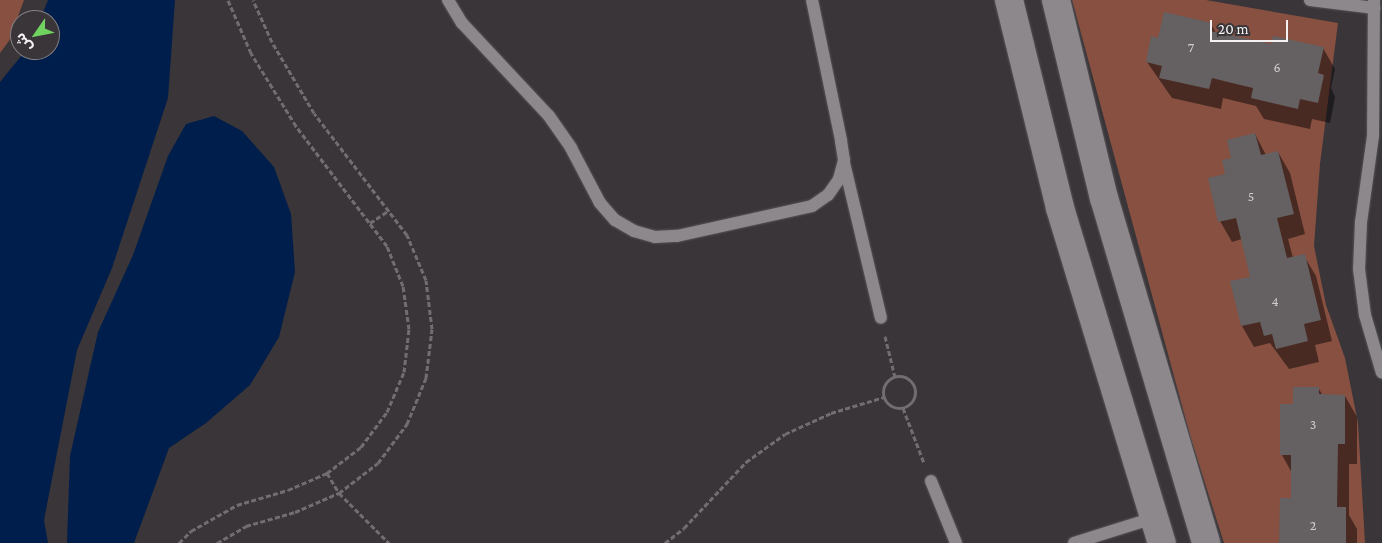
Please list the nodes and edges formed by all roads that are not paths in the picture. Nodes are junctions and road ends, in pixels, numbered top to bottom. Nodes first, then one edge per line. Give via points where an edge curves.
1 (448, 0) edge
2 (812, 0) edge
3 (1009, 0) edge
4 (1056, 0) edge
5 (1310, 0) edge
6 (1374, 4) edge
7 (844, 160) junction
8 (881, 318) road end
9 (1382, 373) edge
10 (931, 481) road end
11 (1195, 505) junction
12 (1158, 530) edge
13 (956, 543) edge
14 (1074, 543) edge
15 (1206, 543) edge

1 - 7 lane via 462,23 549,116 571,148 600,203 615,220 634,231 655,237 677,236 812,206 828,195 839,179
2 - 7 lane
3 - 12 street via 1060,208
4 - 11 street via 1104,198
5 - 6 lane
6 - 9 lane via 1374,136 1361,222 1359,268 1365,315
7 - 8 lane
10 - 13 lane
11 - 12 street
11 - 15 street
12 - 14 lane

